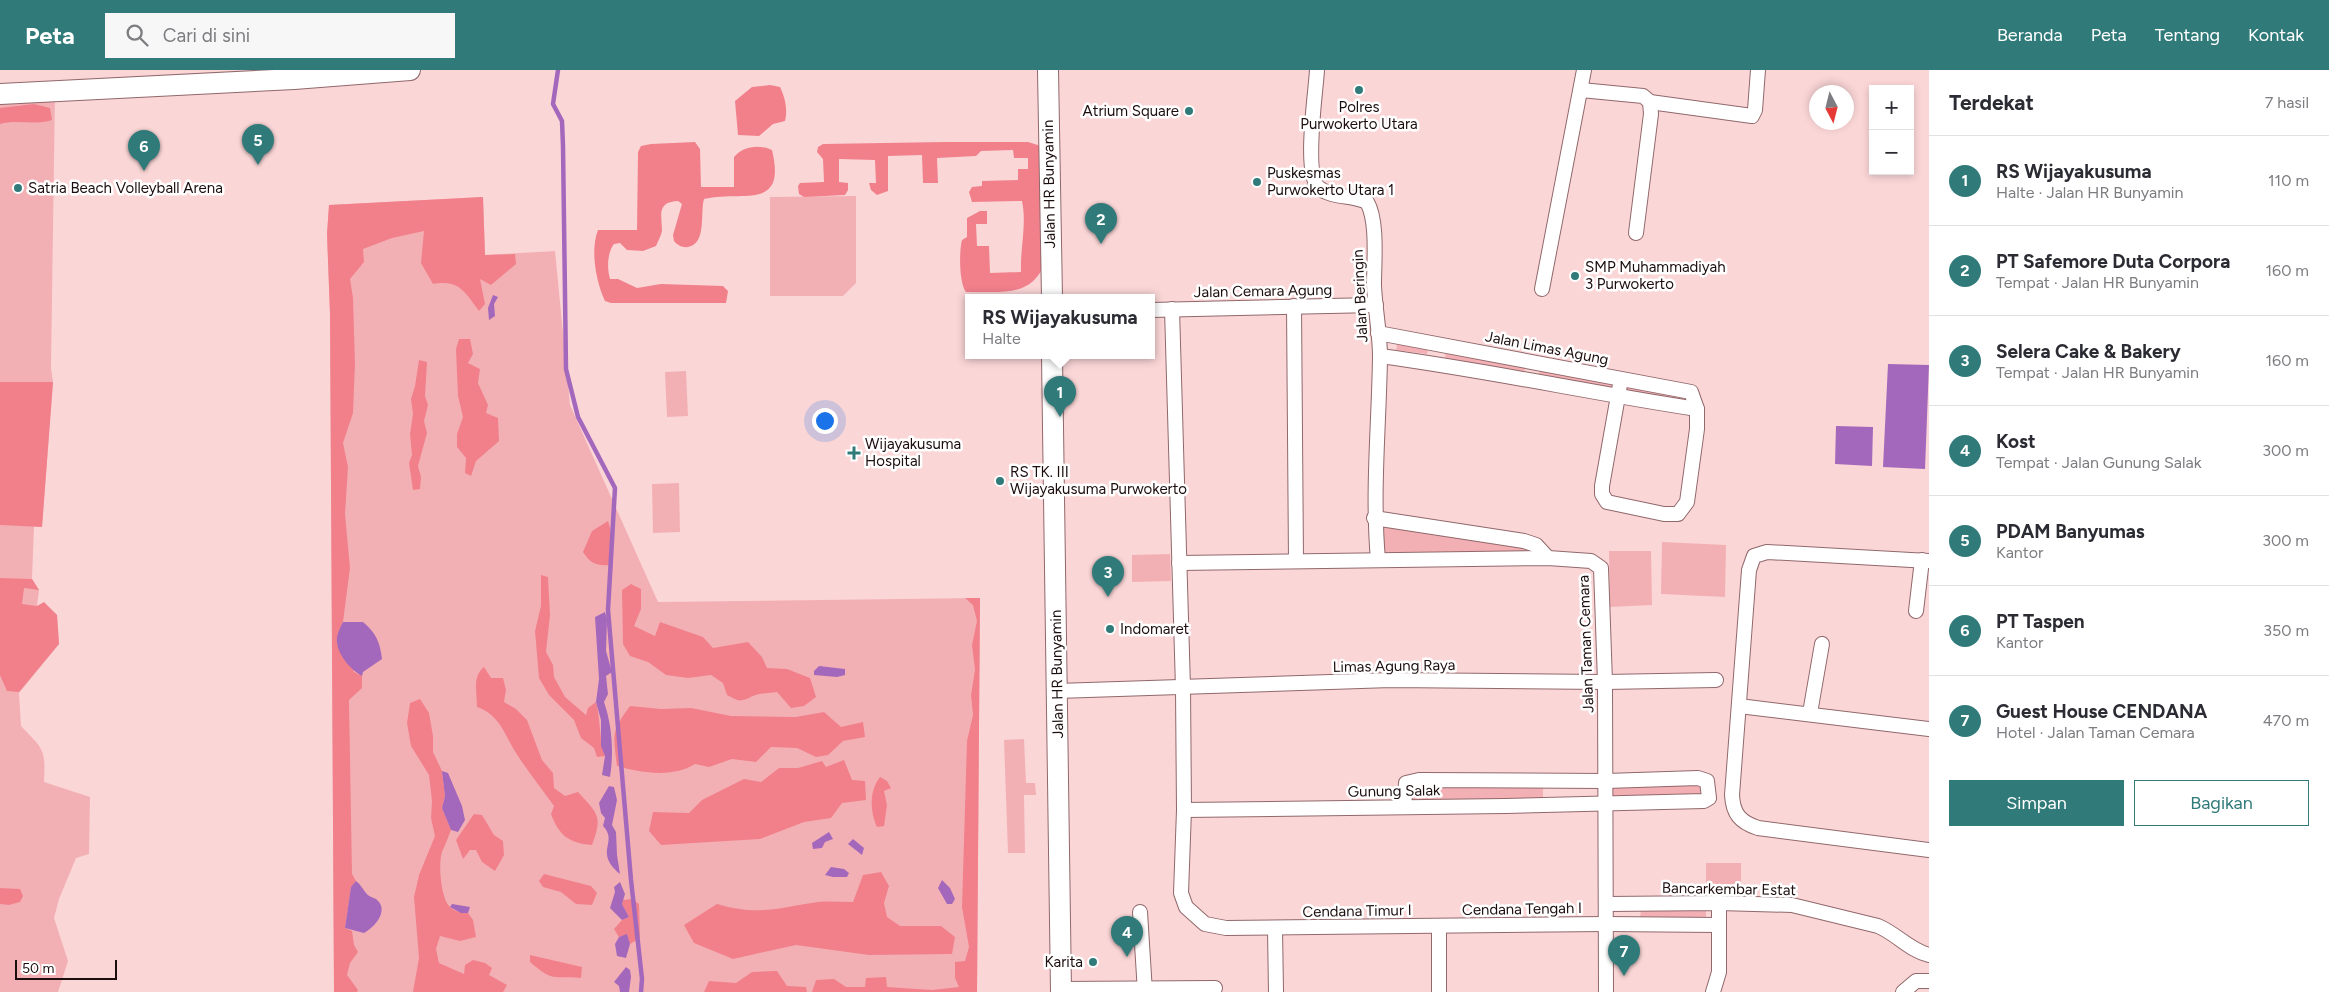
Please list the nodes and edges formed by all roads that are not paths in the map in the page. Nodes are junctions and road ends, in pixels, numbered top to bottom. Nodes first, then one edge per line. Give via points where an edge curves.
1 (410, 70) edge
2 (1048, 70) edge
3 (1318, 70) edge
4 (1584, 70) edge
5 (1758, 70) edge
6 (294, 74) edge
7 (1581, 90) junction
8 (0, 94) edge
9 (1650, 102) junction
10 (1636, 233) dead end
11 (1542, 289) dead end
12 (1052, 294) edge
13 (1376, 305) junction
14 (1294, 306) junction
15 (1172, 309) junction
16 (1155, 310) edge
17 (1378, 333) junction
18 (1441, 344) junction
19 (1380, 356) junction
20 (1052, 359) edge
21 (1534, 361) junction
22 (1437, 364) junction
23 (1621, 379) junction
24 (1530, 380) junction
25 (1618, 397) junction
26 (1697, 409) junction
27 (1374, 518) junction
28 (1548, 558) junction
29 (1378, 560) junction
30 (1926, 560) edge
31 (1296, 561) junction
32 (1179, 563) junction
33 (1916, 611) dead end
34 (1822, 644) dead end
35 (1716, 680) dead end
36 (1606, 682) junction
37 (1183, 688) junction
38 (1057, 691) junction
39 (1739, 706) junction
40 (1810, 713) junction
41 (1929, 730) edge
42 (1606, 781) junction
43 (1605, 803) junction
44 (1404, 806) junction
45 (1184, 810) junction
46 (1929, 850) edge
47 (1719, 903) junction
48 (1607, 904) junction
49 (1140, 912) dead end
50 (1606, 924) junction
51 (1718, 925) junction
52 (1438, 926) junction
53 (1275, 929) junction
54 (1929, 954) edge
55 (1929, 981) edge
56 (1215, 988) dead end
57 (1145, 990) edge
58 (1061, 991) edge
59 (1276, 992) edge
60 (1439, 992) edge
61 (1606, 992) edge
62 (1713, 992) edge
63 (1904, 992) edge

1 - 6 main road
2 - 12 main road, Jalan HR Bunyamin
3 - 13 street, Jalan Beringin via 1311,175 1319,188 1367,202
4 - 7 street
5 - 9 street via 1752,116
6 - 8 main road
7 - 9 street via 1643,96
7 - 11 street
9 - 10 street
13 - 14 street, Jalan Cemara Agung
13 - 17 street, Jalan Beringin
14 - 15 street, Jalan Cemara Agung
14 - 31 street
15 - 16 street, Jalan Cemara Agung
15 - 32 street, Cendana Timur I
17 - 18 street, Jalan Limas Agung
17 - 19 street, Jalan Beringin
18 - 21 street, Jalan Limas Agung
18 - 22 street
19 - 22 street
19 - 27 street, Jalan Beringin
20 - 38 main road, Jalan HR Bunyamin
21 - 23 street, Jalan Limas Agung
21 - 24 street
22 - 24 street
23 - 25 street
23 - 26 street, Jalan Limas Agung via 1689,390 1693,393
24 - 25 street
25 - 26 street
25 - 26 street via 1602,486 1604,499 1664,514 1678,514 1687,502
27 - 28 street via 1524,541 1536,545
27 - 29 street, Jalan Beringin
28 - 29 street, Jalan Taman Cemara
28 - 36 street, Jalan Taman Cemara via 1591,560 1601,568
29 - 31 street, Jalan Taman Cemara
30 - 33 street
30 - 39 street via 1767,552 1754,556 1749,570
31 - 32 street, Jalan Taman Cemara
32 - 37 street, Cendana Timur I
34 - 40 street
35 - 36 street, Limas Agung Raya
36 - 37 street, Limas Agung Raya via 1391,680
36 - 42 street, Jalan Taman Cemara
37 - 38 street, Limas Agung Raya
37 - 45 street, Cendana Timur I
38 - 58 main road, Jalan HR Bunyamin
39 - 40 street
39 - 46 street via 1732,805 1743,823 1758,828
40 - 41 street
42 - 43 street, Jalan Taman Cemara
42 - 43 street, Gunung Salak via 1698,778 1706,781 1709,798 1704,801
42 - 44 street via 1409,781 1404,787
43 - 44 street, Gunung Salak
43 - 48 street, Jalan Taman Cemara
44 - 45 street, Gunung Salak
45 - 53 street, Cendana Timur I via 1181,893 1186,907 1206,924 1215,927
47 - 48 street, Bancarkembar Estat
47 - 51 street
47 - 54 street, Bancarkembar Estat via 1792,905 1865,921 1889,931 1917,952
48 - 50 street, Jalan Taman Cemara
49 - 57 street
50 - 51 street, Cendana Tengah I
50 - 52 street, Cendana Tengah I
50 - 61 street, Jalan Taman Cemara
51 - 62 street via 1719,972
52 - 53 street, Cendana Timur I
52 - 60 street
53 - 59 street
55 - 63 street via 1916,981
56 - 57 street
57 - 58 street

